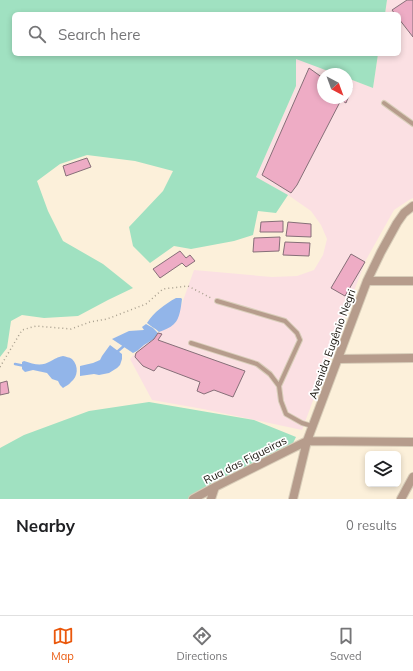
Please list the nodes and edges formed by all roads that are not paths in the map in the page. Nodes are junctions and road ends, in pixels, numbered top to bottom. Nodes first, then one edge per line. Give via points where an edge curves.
1 (384, 103) dead end
2 (413, 124) edge
3 (413, 206) edge
4 (367, 281) junction
5 (413, 281) edge
6 (217, 301) road end
7 (191, 343) dead end
8 (413, 358) edge
9 (339, 359) junction
10 (279, 386) junction
11 (313, 426) junction
12 (307, 441) junction
13 (413, 442) edge
14 (413, 477) edge
15 (215, 487) junction
16 (193, 499) edge
17 (211, 499) edge
18 (292, 499) edge
19 (401, 499) edge

1 - 2 lane
3 - 4 street, Avenida Eugênio Negri via 397,223
4 - 5 street
4 - 9 street, Avenida Eugênio Negri
6 - 10 lane via 285,321 297,333 300,340
7 - 10 lane via 257,364 270,374
8 - 9 street
9 - 11 street, Avenida Eugênio Negri
10 - 11 lane via 286,414
11 - 12 street, Avenida Eugênio Negri
12 - 13 street
12 - 15 street, Rua das Figueiras
12 - 18 street, Avenida Eugênio Negri
14 - 19 street
15 - 16 street, Rua das Figueiras
15 - 17 street

